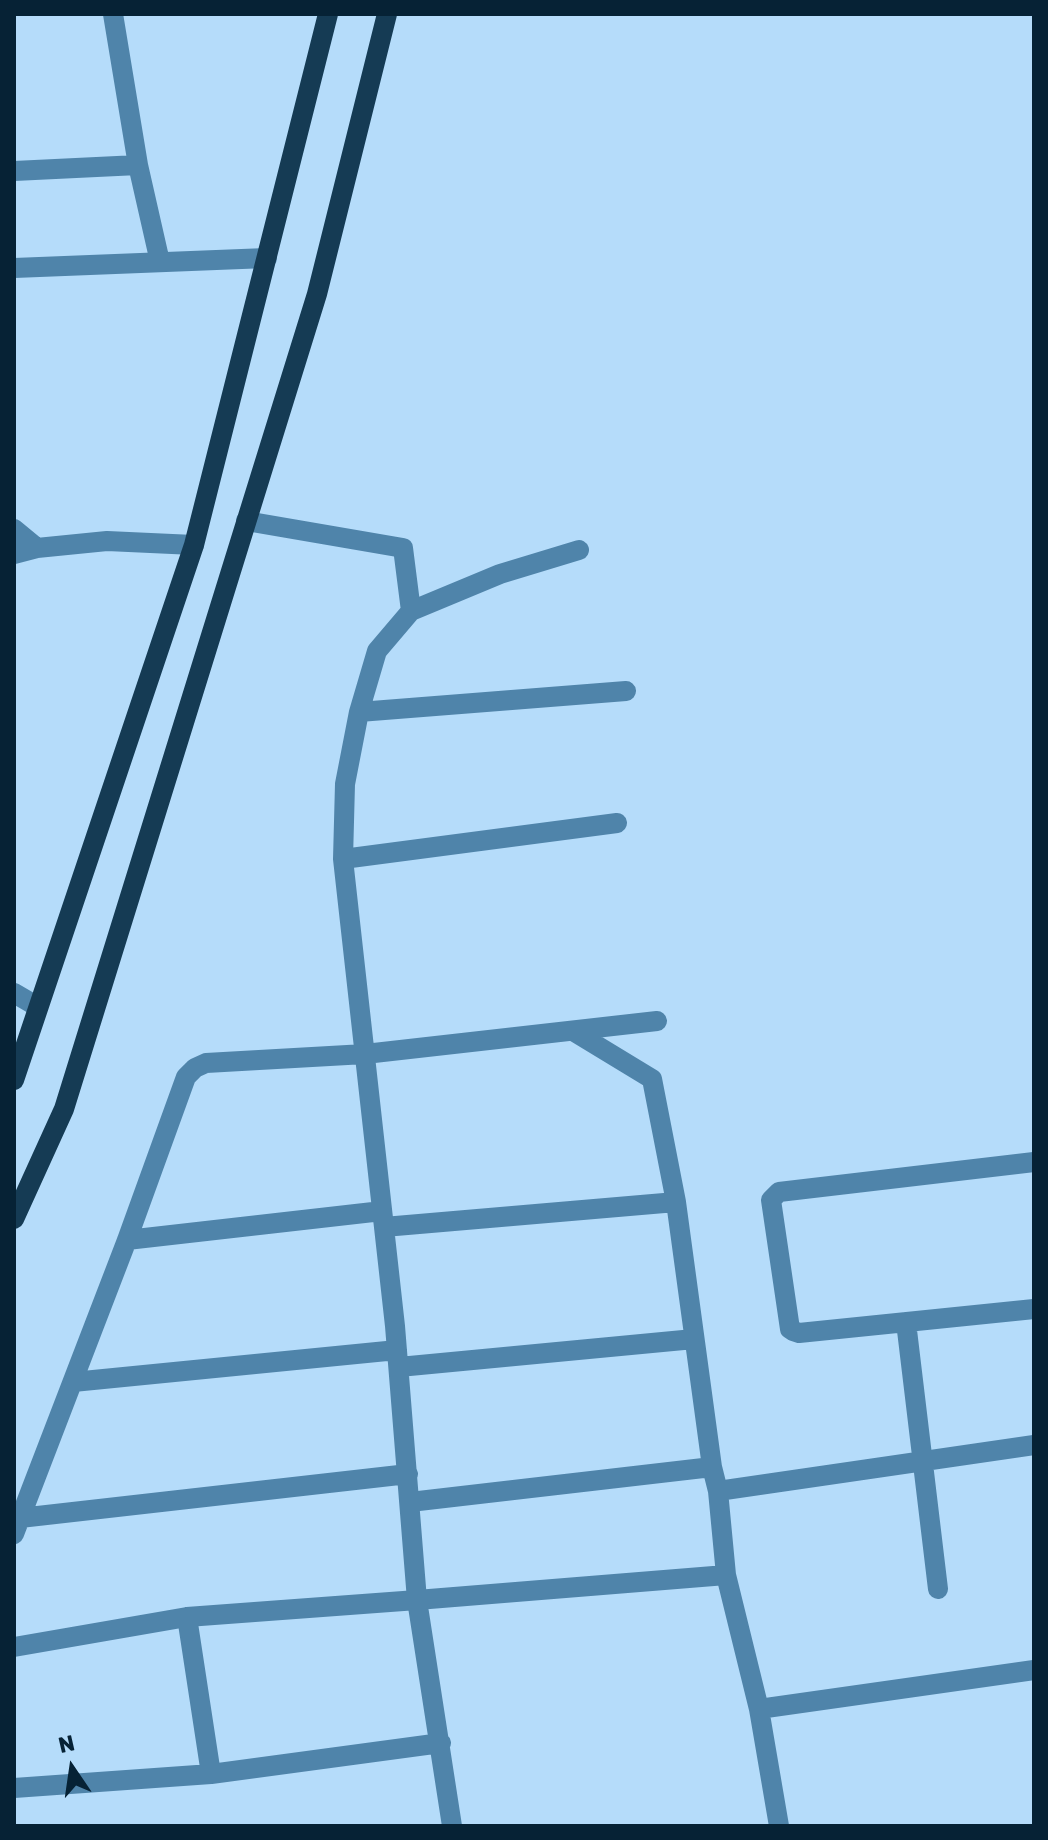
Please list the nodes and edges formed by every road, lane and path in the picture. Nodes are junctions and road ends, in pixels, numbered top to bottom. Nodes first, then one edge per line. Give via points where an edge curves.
1 (113, 14) edge
2 (328, 14) edge
3 (387, 14) edge
4 (138, 165) junction
5 (14, 171) edge
6 (267, 258) junction
7 (160, 262) junction
8 (14, 268) edge
9 (246, 521) junction
10 (14, 529) edge
11 (194, 545) junction
12 (37, 548) junction
13 (579, 550) dead end
14 (14, 554) edge
15 (411, 611) junction
16 (626, 691) dead end
17 (359, 712) junction
18 (617, 823) dead end
19 (343, 859) junction
20 (14, 993) edge
21 (38, 1007) junction
22 (657, 1021) dead end
23 (573, 1031) junction
24 (365, 1054) junction
25 (14, 1080) edge
26 (1034, 1162) edge
27 (676, 1202) junction
28 (14, 1219) edge
29 (383, 1219) junction
30 (127, 1240) junction
31 (1034, 1309) edge
32 (906, 1322) junction
33 (694, 1339) junction
34 (398, 1359) junction
35 (73, 1382) junction
36 (1034, 1445) edge
37 (922, 1459) junction
38 (712, 1467) junction
39 (408, 1474) junction
40 (718, 1491) junction
41 (410, 1502) junction
42 (17, 1526) edge
43 (726, 1575) junction
44 (938, 1589) dead end
45 (417, 1600) junction
46 (187, 1617) junction
47 (14, 1647) edge
48 (1034, 1670) edge
49 (759, 1709) junction
50 (441, 1743) junction
51 (211, 1774) junction
52 (14, 1788) edge
53 (452, 1826) edge
54 (779, 1826) edge

1 - 4 street
2 - 6 main road
3 - 9 main road via 317,294
4 - 5 street
4 - 7 street
6 - 7 street
6 - 11 main road
7 - 8 street
9 - 15 street via 403,548
9 - 28 main road via 64,1109
10 - 12 street
11 - 12 street via 107,541
11 - 21 main road
12 - 14 street
13 - 15 street via 500,574
15 - 17 street via 377,651
16 - 17 street
17 - 19 street via 345,784
18 - 19 street
19 - 24 street
20 - 21 street
21 - 25 main road
22 - 23 street
23 - 24 street
23 - 27 street via 652,1079
24 - 29 street
24 - 30 street via 206,1063 195,1068 186,1077
26 - 32 street via 773,1195 790,1329 799,1333
27 - 29 street
27 - 33 street
29 - 30 street
29 - 34 street
30 - 35 street
31 - 32 street
32 - 37 street
33 - 34 street
33 - 38 street
34 - 35 street
34 - 39 street
35 - 42 street
36 - 37 street
37 - 40 street
37 - 44 street
38 - 40 street
38 - 41 street
39 - 41 street
39 - 42 street
40 - 43 street
41 - 45 street
43 - 45 street
43 - 49 street
45 - 46 street
45 - 50 street
46 - 47 street
46 - 51 street
48 - 49 street
49 - 54 street
50 - 51 street
50 - 53 street
51 - 52 street

